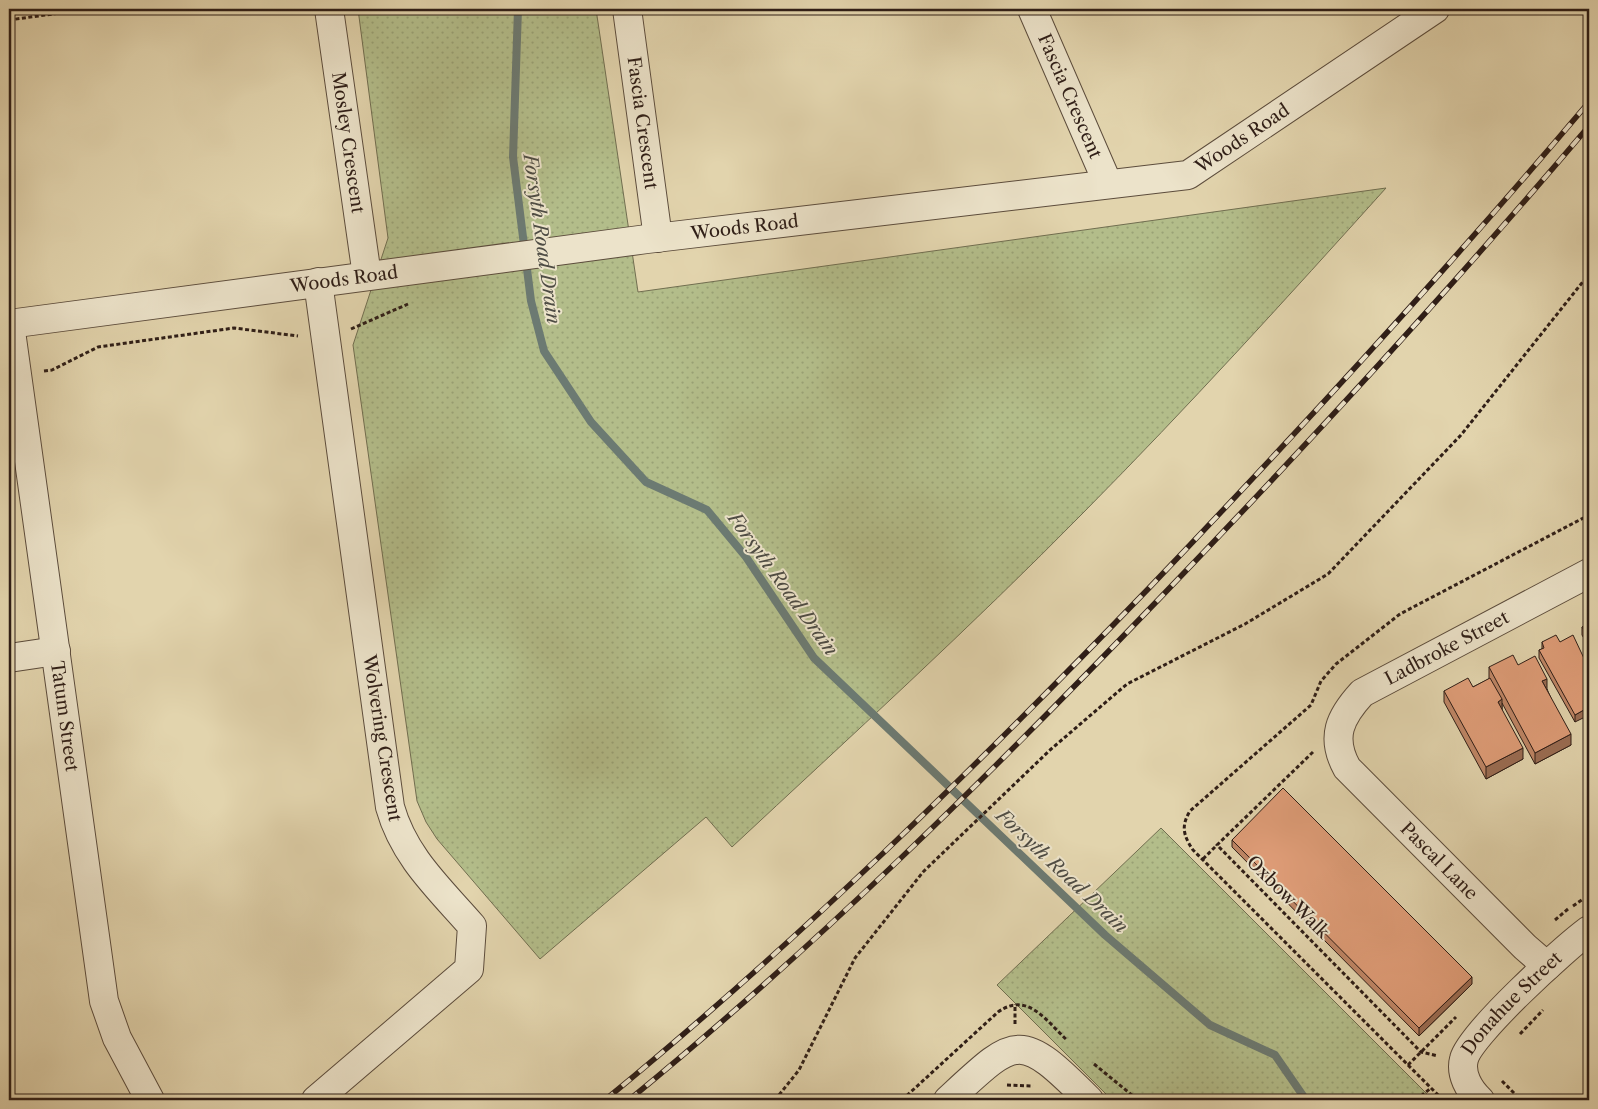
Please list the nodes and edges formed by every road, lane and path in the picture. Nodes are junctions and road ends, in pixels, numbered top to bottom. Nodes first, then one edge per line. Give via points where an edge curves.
1 (90, 9) edge
2 (329, 9) edge
3 (627, 9) edge
4 (1032, 9) edge
5 (1435, 9) edge
6 (9, 20) edge
7 (1108, 184) junction
8 (653, 238) junction
9 (1589, 274) edge
10 (367, 276) junction
11 (318, 282) junction
12 (408, 304) dead end
13 (10, 324) edge
14 (356, 329) dead end
15 (301, 336) dead end
16 (52, 370) dead end
17 (1589, 573) edge
18 (56, 651) junction
19 (9, 658) edge
20 (1338, 750) junction
21 (1217, 845) junction
22 (1203, 859) dead end
23 (1589, 930) edge
24 (1547, 966) junction
25 (1549, 1005) dead end
26 (1515, 1039) dead end
27 (1422, 1052) junction
28 (1463, 1061) junction
29 (1408, 1065) dead end
30 (1000, 1085) dead end
31 (1431, 1088) dead end
32 (1038, 1090) dead end
33 (150, 1100) edge
34 (316, 1100) edge
35 (775, 1100) edge
36 (948, 1100) edge
37 (1089, 1100) edge
38 (1416, 1100) edge
39 (1480, 1100) edge

1 - 6 path
2 - 10 street, Mosley Crescent
3 - 8 street, Fascia Crescent
4 - 7 street, Fascia Crescent
5 - 7 street, Woods Road via 1188,174
7 - 8 street, Woods Road
8 - 10 street, Woods Road
9 - 35 path via 1461,435 1328,574 1245,624 1127,684 1050,750 923,872 855,958 799,1070
10 - 11 street, Woods Road
11 - 13 street, Woods Road
11 - 34 street, Wolvering Crescent via 390,808 413,858 472,926 469,969
12 - 14 path
13 - 18 street, Tatum Street
15 - 16 path via 234,328 98,347
17 - 20 street, Ladbroke Street via 1362,693 1345,712
18 - 19 street
18 - 33 street, Tatum Street via 104,1001 117,1038
20 - 21 path via 1311,752
20 - 24 street, Pascal Lane via 1347,768
21 - 22 path
21 - 27 path, Oxbow Walk
23 - 24 street, Donahue Street
24 - 28 street, Donahue Street via 1479,1034 1466,1051
25 - 26 path
27 - 28 path
27 - 29 path
28 - 39 street via 1466,1082
30 - 32 path via 1033,1085
31 - 38 path
36 - 37 street via 996,1057 1021,1048 1057,1068

